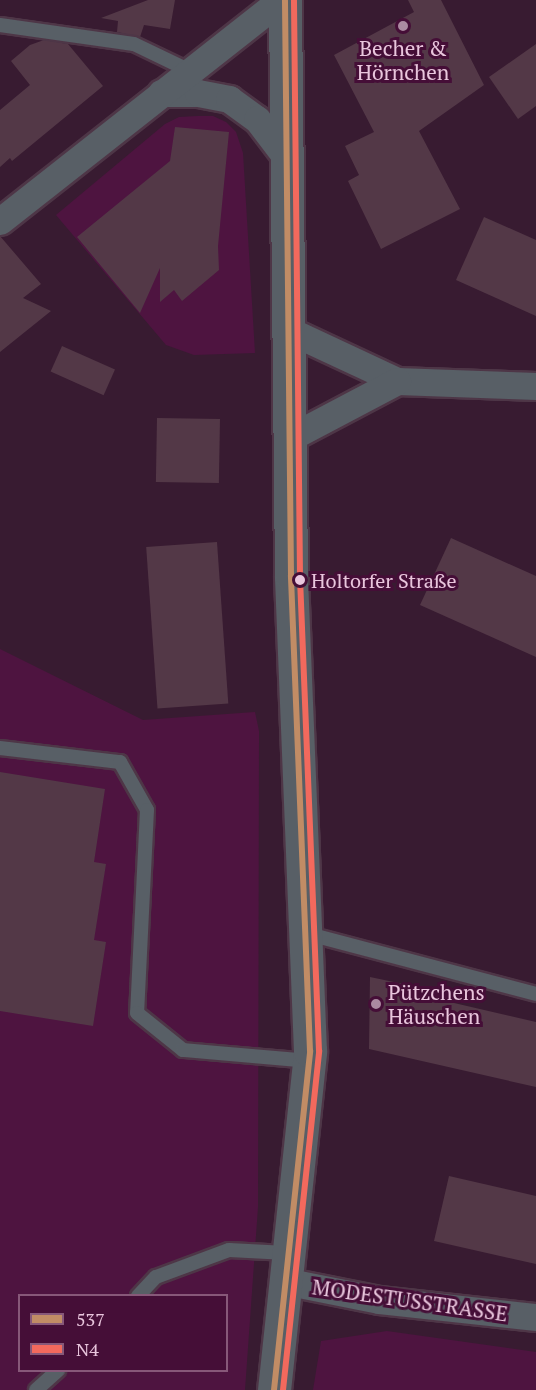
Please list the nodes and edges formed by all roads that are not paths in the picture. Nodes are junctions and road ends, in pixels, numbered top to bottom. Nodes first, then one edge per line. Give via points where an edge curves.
1 (283, 0) edge
2 (0, 25) edge
3 (190, 71) junction
4 (161, 93) junction
5 (285, 156) junction
6 (0, 221) edge
7 (290, 331) junction
8 (397, 381) junction
9 (536, 386) edge
10 (291, 437) junction
11 (0, 748) edge
12 (305, 933) junction
13 (536, 994) edge
14 (309, 1061) junction
15 (286, 1267) junction
16 (140, 1294) edge
17 (536, 1317) edge
18 (57, 1372) edge
19 (36, 1390) edge
20 (274, 1390) edge

1 - 3 street
1 - 5 street
2 - 3 lane via 134,45
3 - 4 street
4 - 5 street via 198,93 229,99 257,119
4 - 6 street
5 - 7 street
7 - 8 street
7 - 10 street
8 - 9 street
8 - 10 street
10 - 12 street via 291,575
11 - 14 lane via 120,762 147,810 137,1013 183,1050
12 - 13 lane
12 - 14 street
14 - 15 street
15 - 16 lane via 230,1250 156,1277
15 - 17 street, MODESTUSSTRASSE via 379,1300
15 - 20 street
18 - 19 lane

